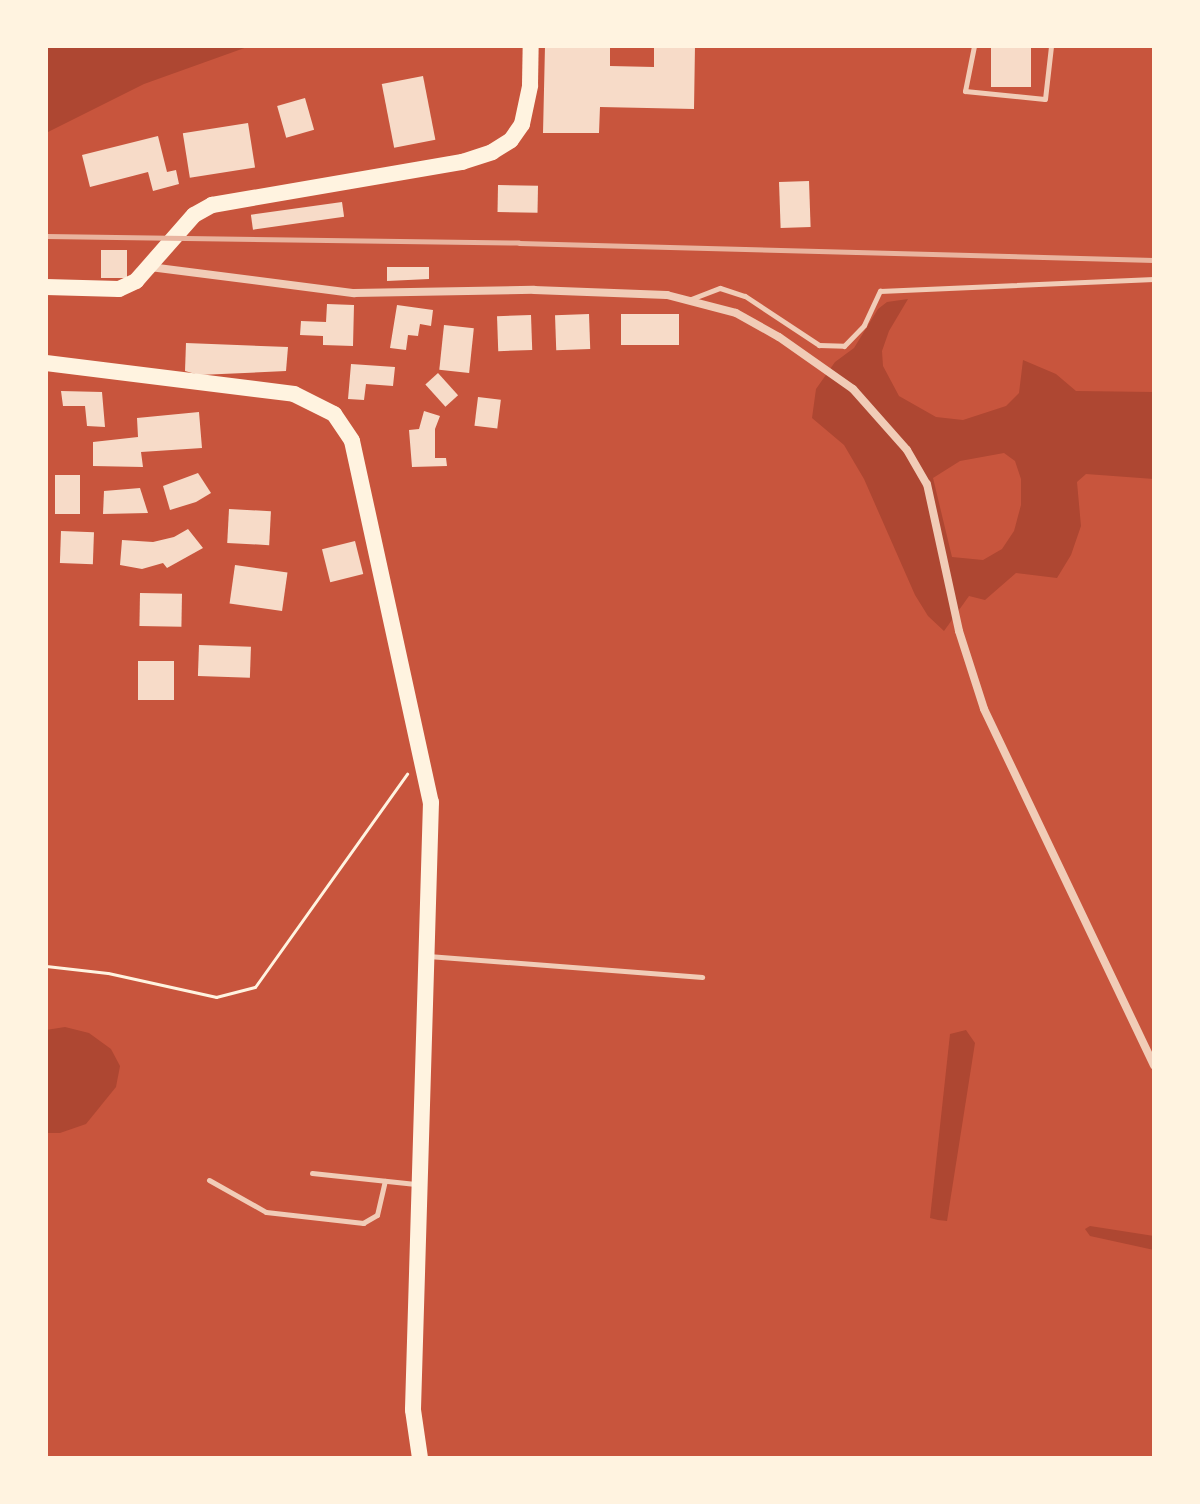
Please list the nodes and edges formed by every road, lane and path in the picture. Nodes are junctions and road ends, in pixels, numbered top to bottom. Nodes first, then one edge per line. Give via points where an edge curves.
1 (531, 46) edge
2 (974, 46) edge
3 (1051, 46) edge
4 (150, 267) junction
5 (1154, 279) edge
6 (46, 287) edge
7 (691, 299) junction
8 (46, 363) edge
9 (421, 755) junction
10 (427, 956) junction
11 (46, 966) edge
12 (702, 977) dead end
13 (1154, 1065) edge
14 (312, 1173) dead end
15 (209, 1180) dead end
16 (385, 1181) junction
17 (420, 1185) junction
18 (420, 1458) edge

1 - 4 main road via 525,113 517,133 504,145 462,162 212,205 194,215
2 - 3 lane via 965,91 1045,99
4 - 6 main road via 119,289
4 - 7 street via 354,293 534,290
5 - 7 lane via 880,291 864,325 844,346 819,345 795,326 720,288
7 - 13 street via 736,313 853,389 920,468 933,503 966,657 984,709
8 - 9 main road via 294,394 334,414 352,441
9 - 10 main road via 431,802
9 - 11 path via 255,987 216,997 108,973
10 - 12 lane
10 - 17 main road
14 - 16 lane
15 - 16 lane via 266,1212 363,1223 377,1215
16 - 17 lane
17 - 18 main road via 413,1410

